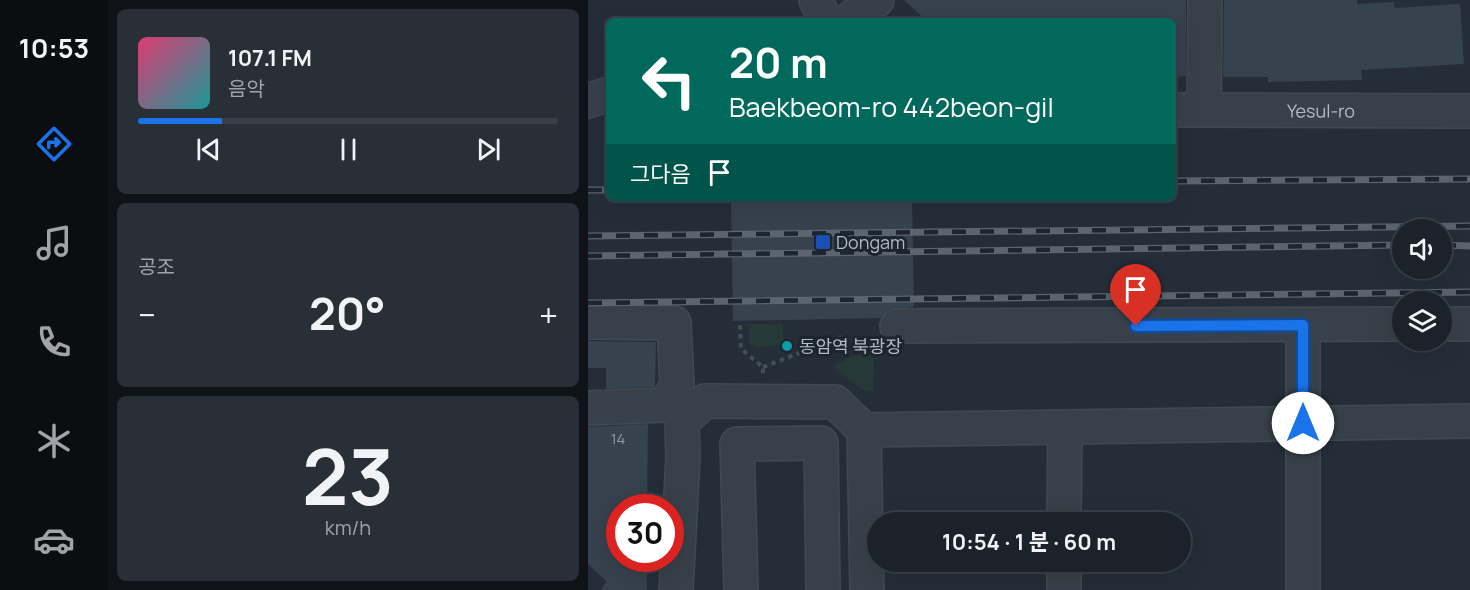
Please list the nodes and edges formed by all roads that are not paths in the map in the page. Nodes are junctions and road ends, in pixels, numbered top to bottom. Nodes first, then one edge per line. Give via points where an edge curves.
1 (816, 0) edge
2 (877, 0) edge
3 (1205, 0) edge
4 (824, 18) edge
5 (851, 18) edge
6 (606, 95) edge
7 (588, 101) edge
8 (1188, 110) edge
9 (1470, 111) edge
10 (588, 322) edge
11 (1392, 324) edge
12 (1452, 324) edge
13 (1470, 324) edge
14 (1303, 325) junction
15 (897, 326) dead end
16 (588, 408) edge
17 (674, 413) junction
18 (1470, 421) edge
19 (1303, 423) junction
20 (1065, 427) junction
21 (864, 430) junction
22 (683, 457) junction
23 (736, 457) junction
24 (1064, 512) edge
25 (822, 521) junction
26 (1064, 572) edge
27 (866, 575) edge
28 (676, 590) edge
29 (741, 590) edge
30 (824, 590) edge
31 (1064, 590) edge
32 (1303, 590) edge

1 - 4 street
2 - 5 street
3 - 8 street
6 - 7 street
8 - 9 street, Yesul-ro
10 - 17 street via 674,323
11 - 14 street
12 - 13 street
14 - 15 street
14 - 19 street
16 - 17 street
17 - 21 street via 705,401 835,402
17 - 22 street
18 - 19 street
19 - 20 street
19 - 32 street
20 - 21 street
20 - 24 street
21 - 27 street
22 - 23 street
22 - 28 street
23 - 25 street via 736,444 821,443
23 - 29 street
25 - 27 street
25 - 30 street
26 - 31 street

